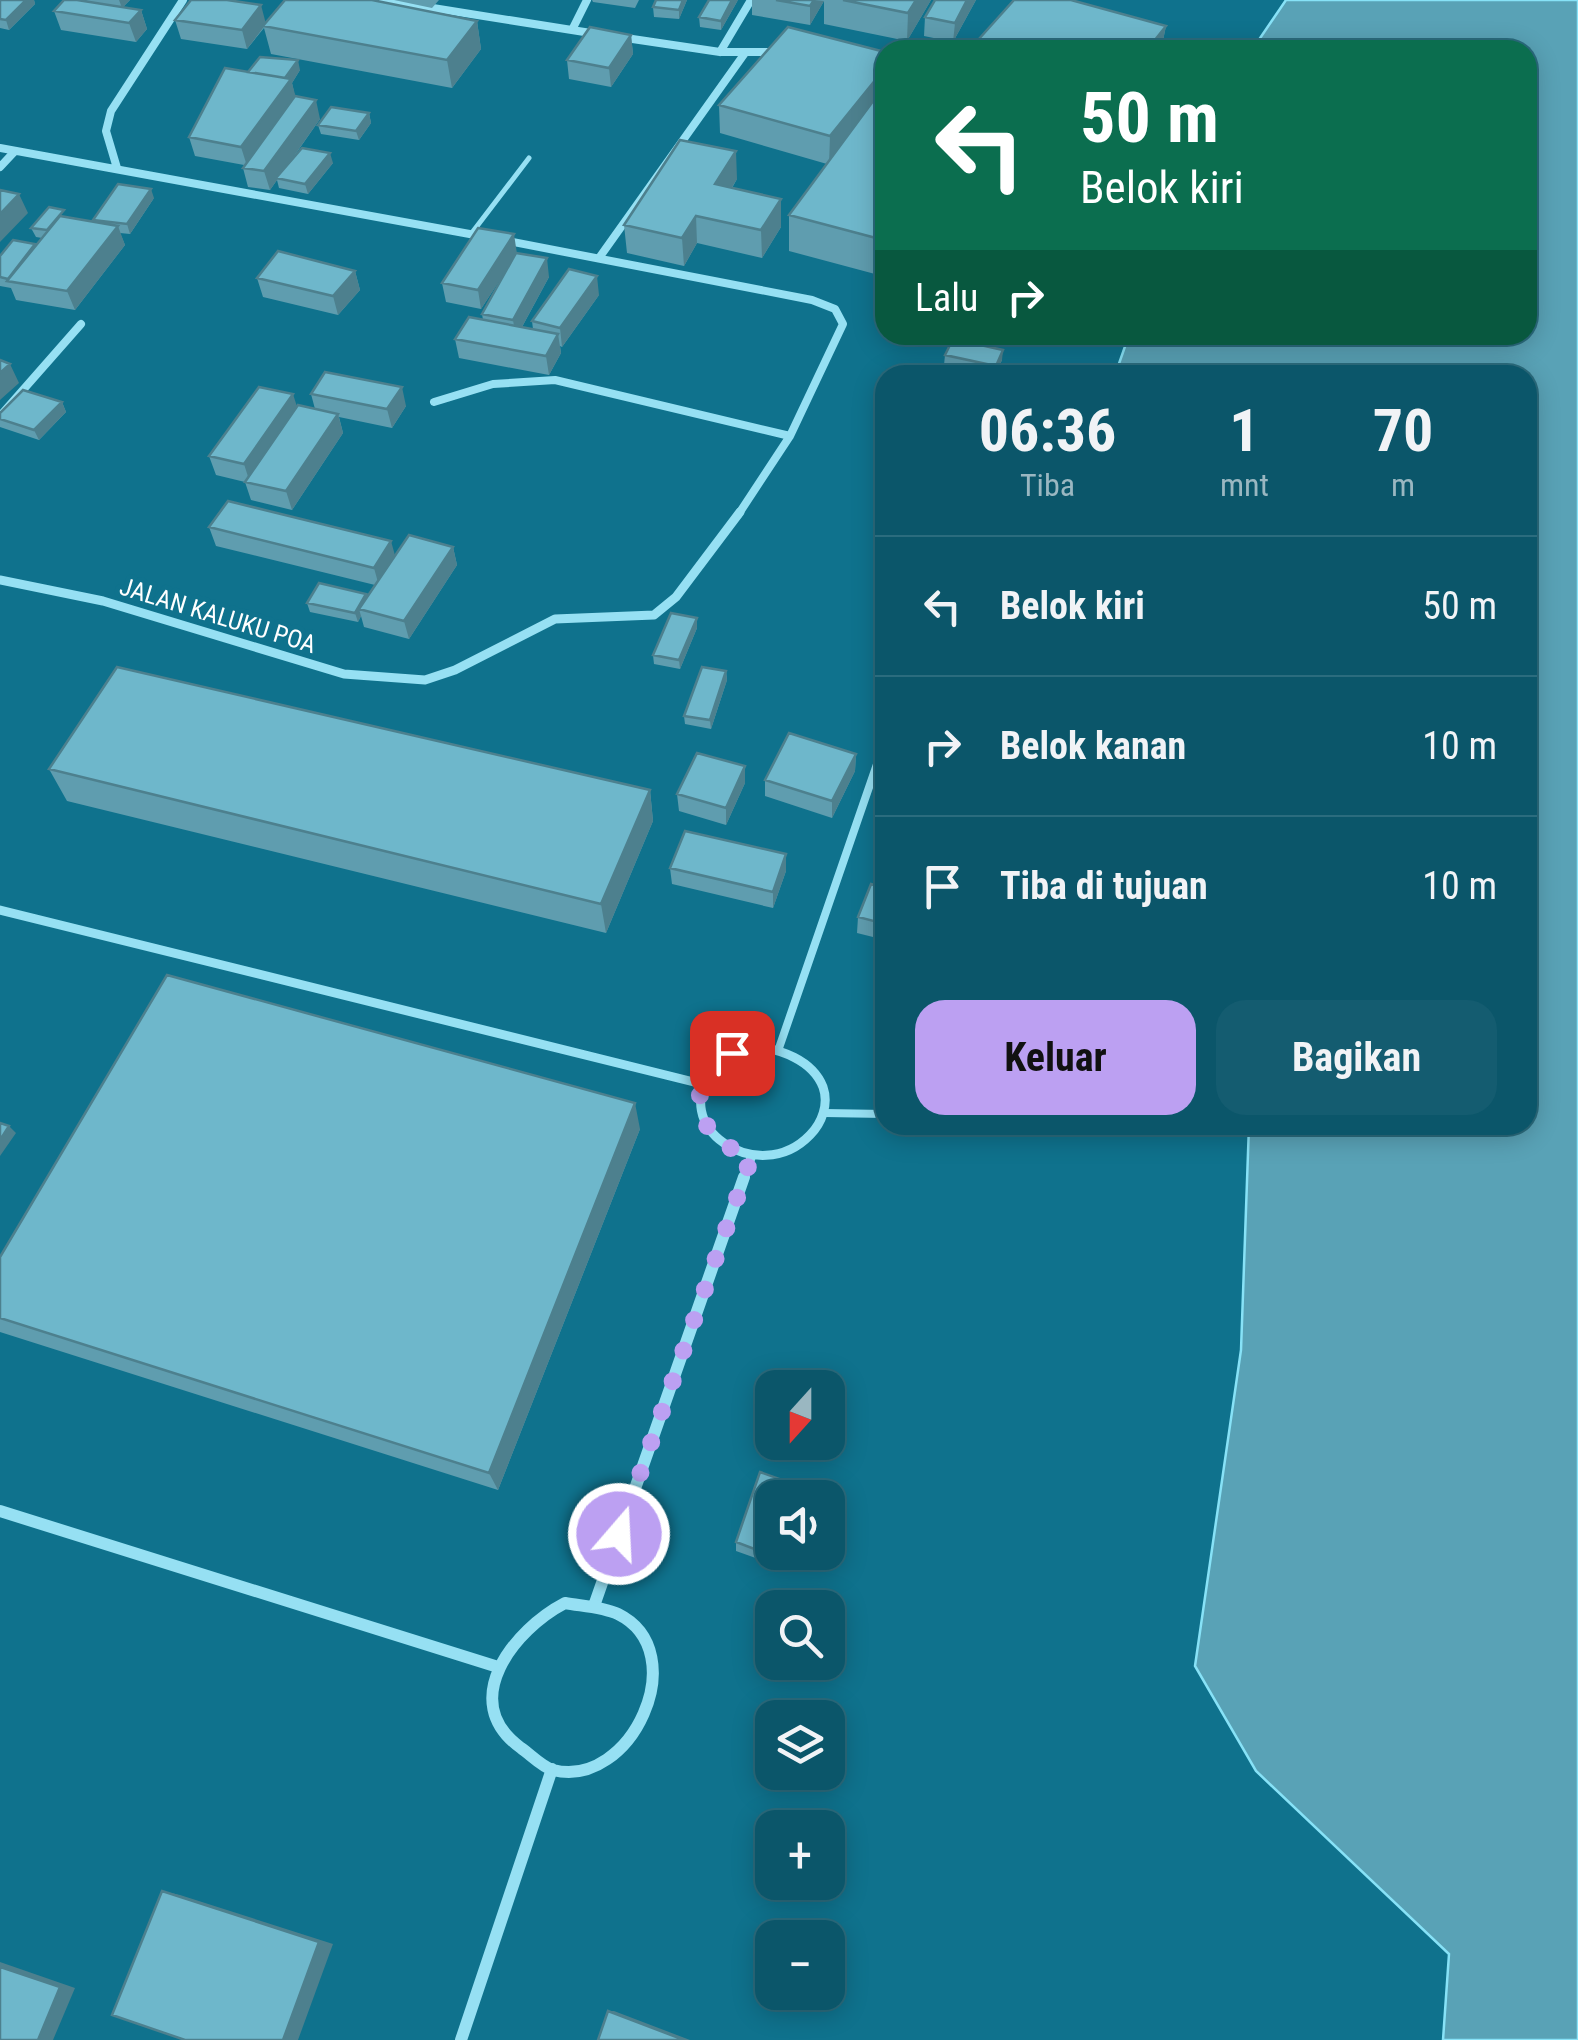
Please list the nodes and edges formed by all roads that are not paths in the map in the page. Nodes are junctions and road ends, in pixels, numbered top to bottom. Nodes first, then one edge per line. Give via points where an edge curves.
1 (183, 0) edge
2 (383, 0) edge
3 (587, 0) edge
4 (751, 0) edge
5 (572, 30) junction
6 (720, 52) junction
7 (784, 52) edge
8 (745, 53) junction
9 (0, 148) edge
10 (14, 151) junction
11 (529, 158) dead end
12 (0, 168) edge
13 (117, 168) junction
14 (472, 234) junction
15 (599, 258) junction
16 (81, 324) dead end
17 (434, 402) dead end
18 (0, 416) edge
19 (790, 436) junction
20 (0, 580) edge
21 (875, 770) edge
22 (0, 910) edge
23 (779, 1048) junction
24 (702, 1084) junction
25 (825, 1113) junction
26 (875, 1114) edge
27 (751, 1158) junction
28 (0, 1511) edge
29 (595, 1604) junction
30 (498, 1668) junction
31 (552, 1770) junction
32 (461, 2040) edge

1 - 13 street via 111,111 106,132
2 - 5 street
3 - 5 street
4 - 6 street
5 - 6 street
6 - 8 street
7 - 8 street
8 - 15 street
9 - 10 street
10 - 12 street
10 - 13 street
11 - 14 lane
13 - 14 street
14 - 15 street
15 - 19 street via 835,309 843,324
16 - 18 street
17 - 19 street via 474,387 554,380
19 - 20 street, JALAN KALUKU POA via 676,598 654,615 554,619 425,680 344,674 103,601
21 - 23 lane
22 - 24 street
23 - 24 street via 754,1045 732,1053
23 - 25 street via 816,1073 826,1090
24 - 27 street via 707,1131 725,1148
25 - 26 lane
25 - 27 street via 798,1149
27 - 29 street
28 - 30 street
29 - 30 street via 565,1603 536,1616 512,1638
29 - 31 street via 623,1616 644,1639 654,1668 652,1702 638,1734 615,1756 584,1770
30 - 31 street via 495,1700 504,1731 524,1755
31 - 32 street

